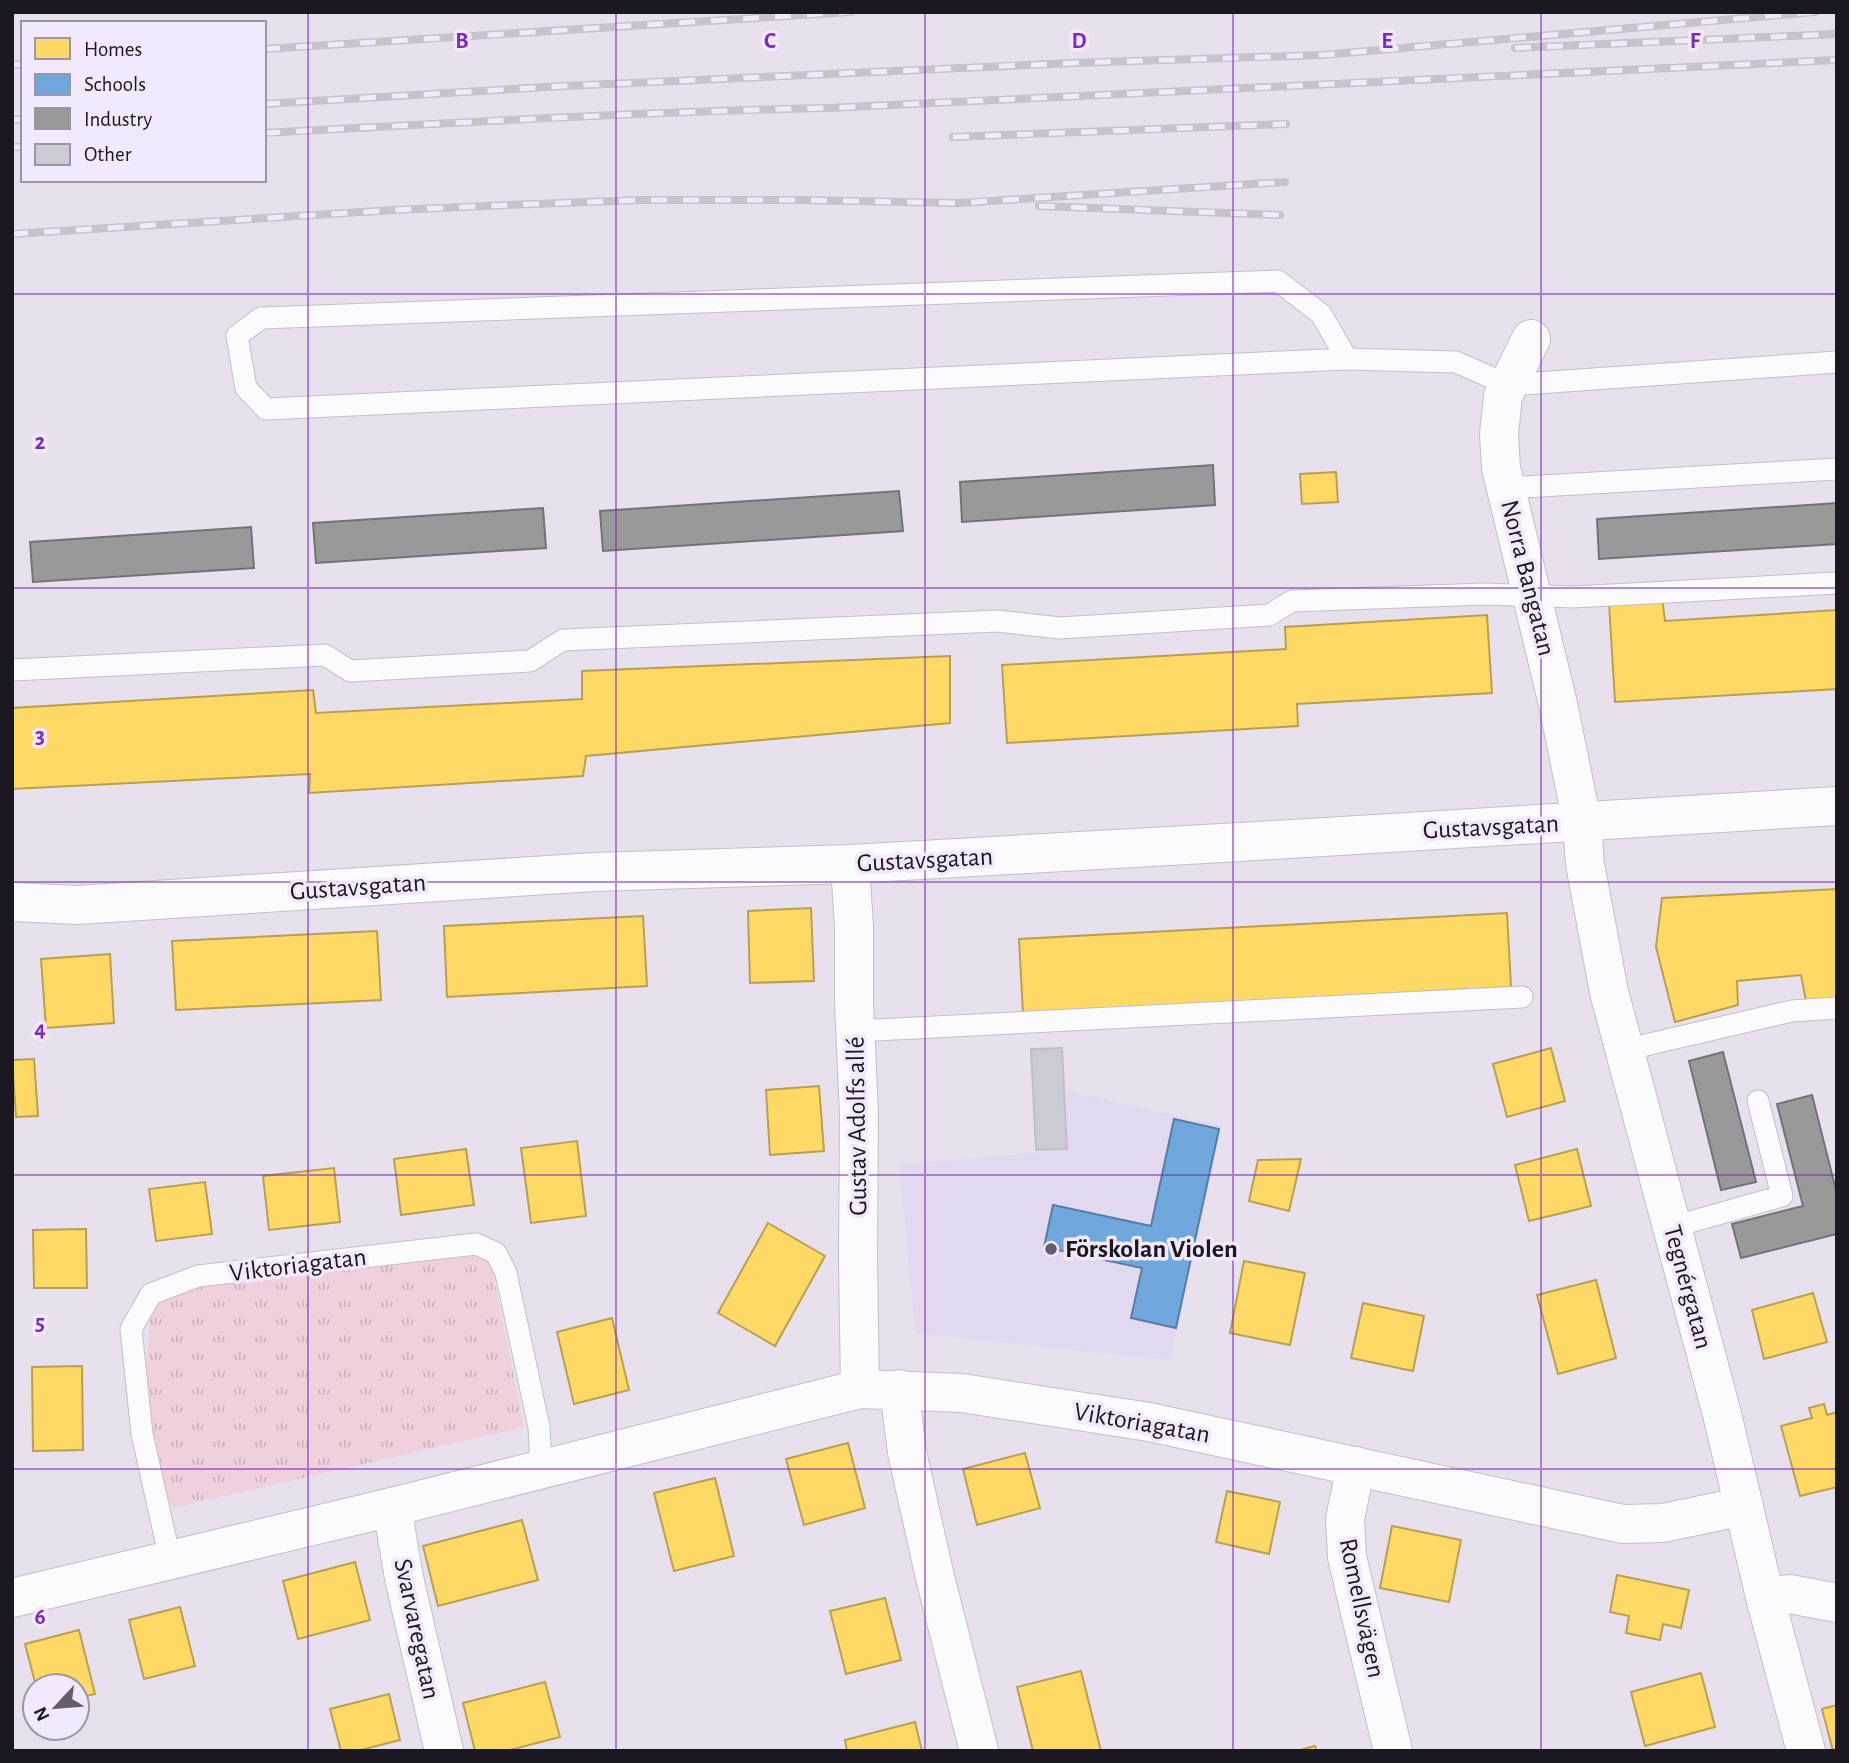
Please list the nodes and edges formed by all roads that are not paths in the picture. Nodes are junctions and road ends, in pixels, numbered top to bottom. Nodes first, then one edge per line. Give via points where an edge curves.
1 (1531, 339) dead end
2 (1347, 359) junction
3 (1837, 362) edge
4 (1508, 385) junction
5 (1837, 469) edge
6 (1506, 488) junction
7 (1837, 583) edge
8 (1533, 594) junction
9 (12, 670) edge
10 (1837, 806) edge
11 (1582, 822) junction
12 (850, 864) junction
13 (12, 902) edge
14 (1522, 997) dead end
15 (1837, 1009) edge
16 (856, 1031) junction
17 (1624, 1050) junction
18 (1758, 1101) dead end
19 (1672, 1227) junction
20 (860, 1388) junction
21 (899, 1389) junction
22 (1356, 1466) junction
23 (541, 1470) junction
24 (1744, 1506) junction
25 (392, 1507) junction
26 (170, 1559) junction
27 (1765, 1597) junction
28 (12, 1598) edge
29 (1837, 1603) edge
30 (444, 1751) edge
31 (979, 1751) edge
32 (1394, 1751) edge
33 (1806, 1751) edge

1 - 4 street, Norra Bangatan
2 - 2 lane via 266,409 246,388 237,336 261,318 1278,281 1321,314
2 - 4 lane via 1456,362
3 - 4 lane
4 - 6 street, Norra Bangatan via 1499,434
5 - 6 lane
6 - 8 street, Norra Bangatan
7 - 8 lane via 1573,597
8 - 9 lane via 1292,601 1269,615 1060,628 997,621 563,640 530,661 349,671 325,655
8 - 11 street, Norra Bangatan
10 - 11 street, Gustavsgatan
11 - 12 street, Gustavsgatan
11 - 17 street, Tegnérgatan via 1585,864
12 - 13 street, Gustavsgatan via 595,872 77,905
12 - 16 street, Gustav Adolfs allé
14 - 16 lane
15 - 17 lane via 1792,1011
16 - 20 street, Gustav Adolfs allé
17 - 19 street, Tegnérgatan
18 - 19 lane via 1782,1196
19 - 24 street, Tegnérgatan
20 - 21 street, Viktoriagatan
20 - 23 street, Viktoriagatan
21 - 22 street, Viktoriagatan via 962,1393 1149,1422
21 - 31 street via 907,1452
22 - 24 street, Viktoriagatan via 1623,1524 1663,1523
22 - 32 street, Romellsvägen via 1345,1518 1347,1557
23 - 25 street, Viktoriagatan
23 - 26 lane, Viktoriagatan via 539,1427 506,1273 496,1253 476,1244 198,1276 151,1294 131,1329 142,1434
24 - 27 street, Tegnérgatan
25 - 26 street, Viktoriagatan
25 - 30 street, Svarvaregatan
26 - 28 street, Viktoriagatan
27 - 29 street via 1790,1594
27 - 33 street, Tegnérgatan

